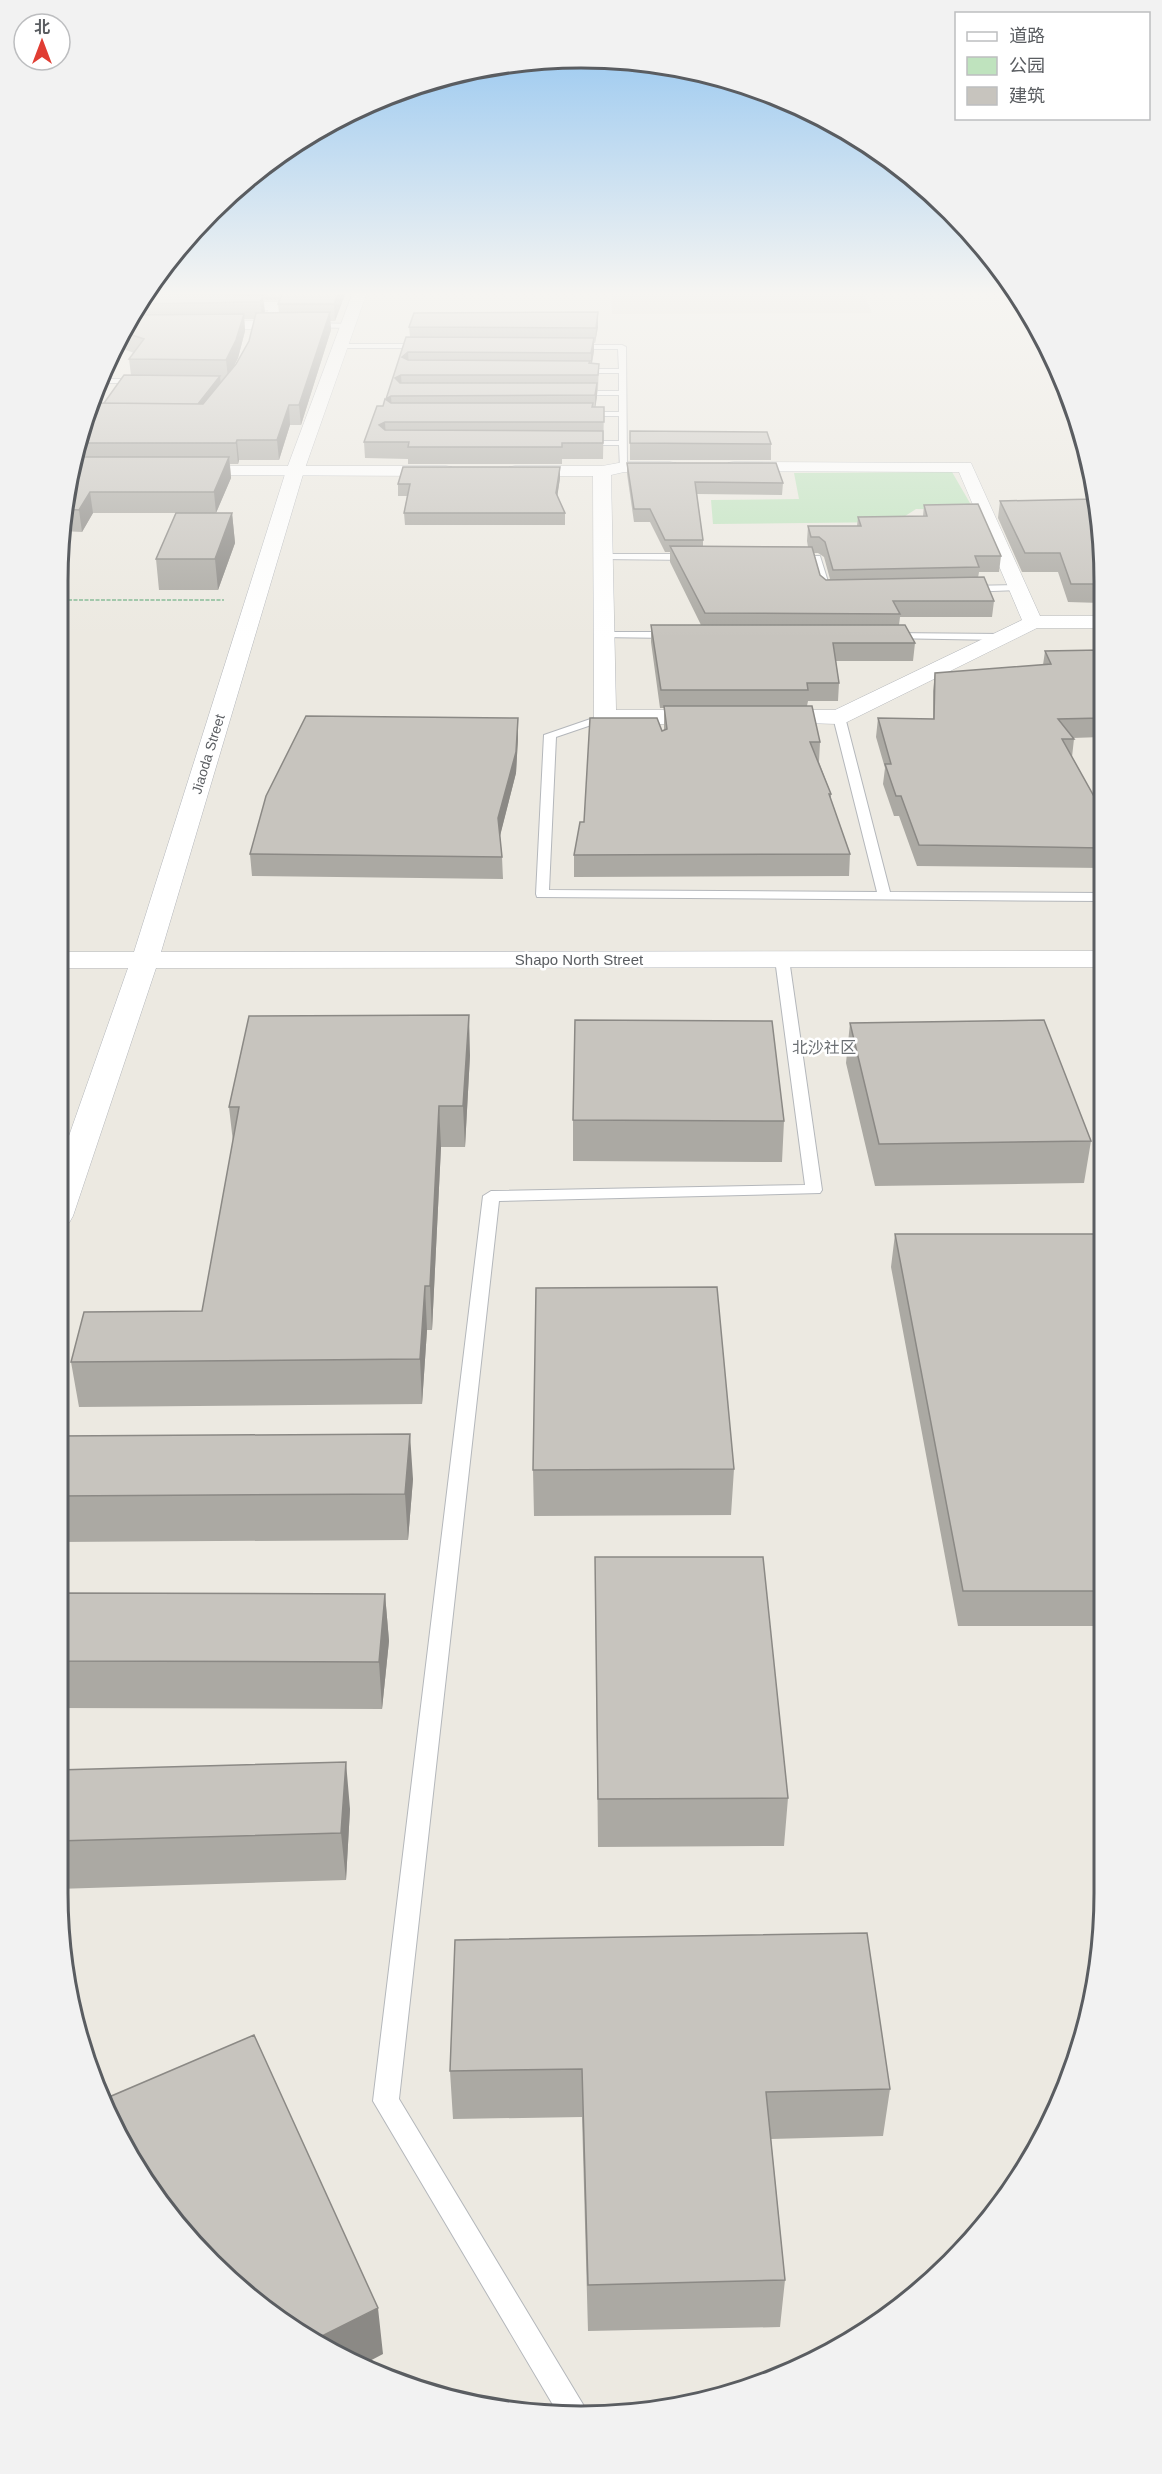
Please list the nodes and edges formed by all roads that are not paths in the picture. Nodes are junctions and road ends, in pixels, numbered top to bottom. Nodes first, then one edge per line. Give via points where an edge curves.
1 (319, 407) edge
2 (623, 407) edge
3 (577, 414) edge
4 (623, 414) junction
5 (576, 443) edge
6 (624, 443) junction
7 (624, 467) junction
8 (683, 467) edge
9 (718, 467) edge
10 (164, 471) edge
11 (295, 471) junction
12 (460, 471) edge
13 (495, 471) edge
14 (602, 471) junction
15 (604, 557) junction
16 (699, 557) edge
17 (782, 558) edge
18 (1018, 588) junction
19 (958, 589) edge
20 (850, 590) edge
21 (1033, 622) junction
22 (1094, 622) edge
23 (603, 635) junction
24 (686, 636) edge
25 (873, 636) edge
26 (1002, 637) junction
27 (605, 717) junction
28 (839, 717) junction
29 (885, 896) junction
30 (1094, 897) edge
31 (782, 959) junction
32 (1094, 959) edge
33 (68, 960) edge
34 (145, 960) junction
35 (68, 1184) edge
36 (570, 2406) edge

1 - 11 street, Jiaoda Street
2 - 4 lane
3 - 4 lane
4 - 6 lane
5 - 6 lane
6 - 7 lane
7 - 8 street
7 - 14 street
9 - 18 street via 965,467
10 - 11 street
11 - 12 street
11 - 34 street, Jiaoda Street
13 - 14 street
14 - 15 street
15 - 16 lane
15 - 23 street
17 - 20 lane via 817,558 826,591
18 - 19 lane
18 - 21 street
21 - 22 street
21 - 26 street
23 - 24 lane
23 - 27 street
25 - 26 lane
26 - 28 street
27 - 28 street
27 - 29 lane via 550,735 542,894
28 - 29 lane
29 - 30 lane
31 - 32 street, Shapo North Street
31 - 34 street, Shapo North Street
31 - 36 lane via 814,1190 491,1196 386,2101
33 - 34 street, Shapo North Street
34 - 35 street, Jiaoda Street

